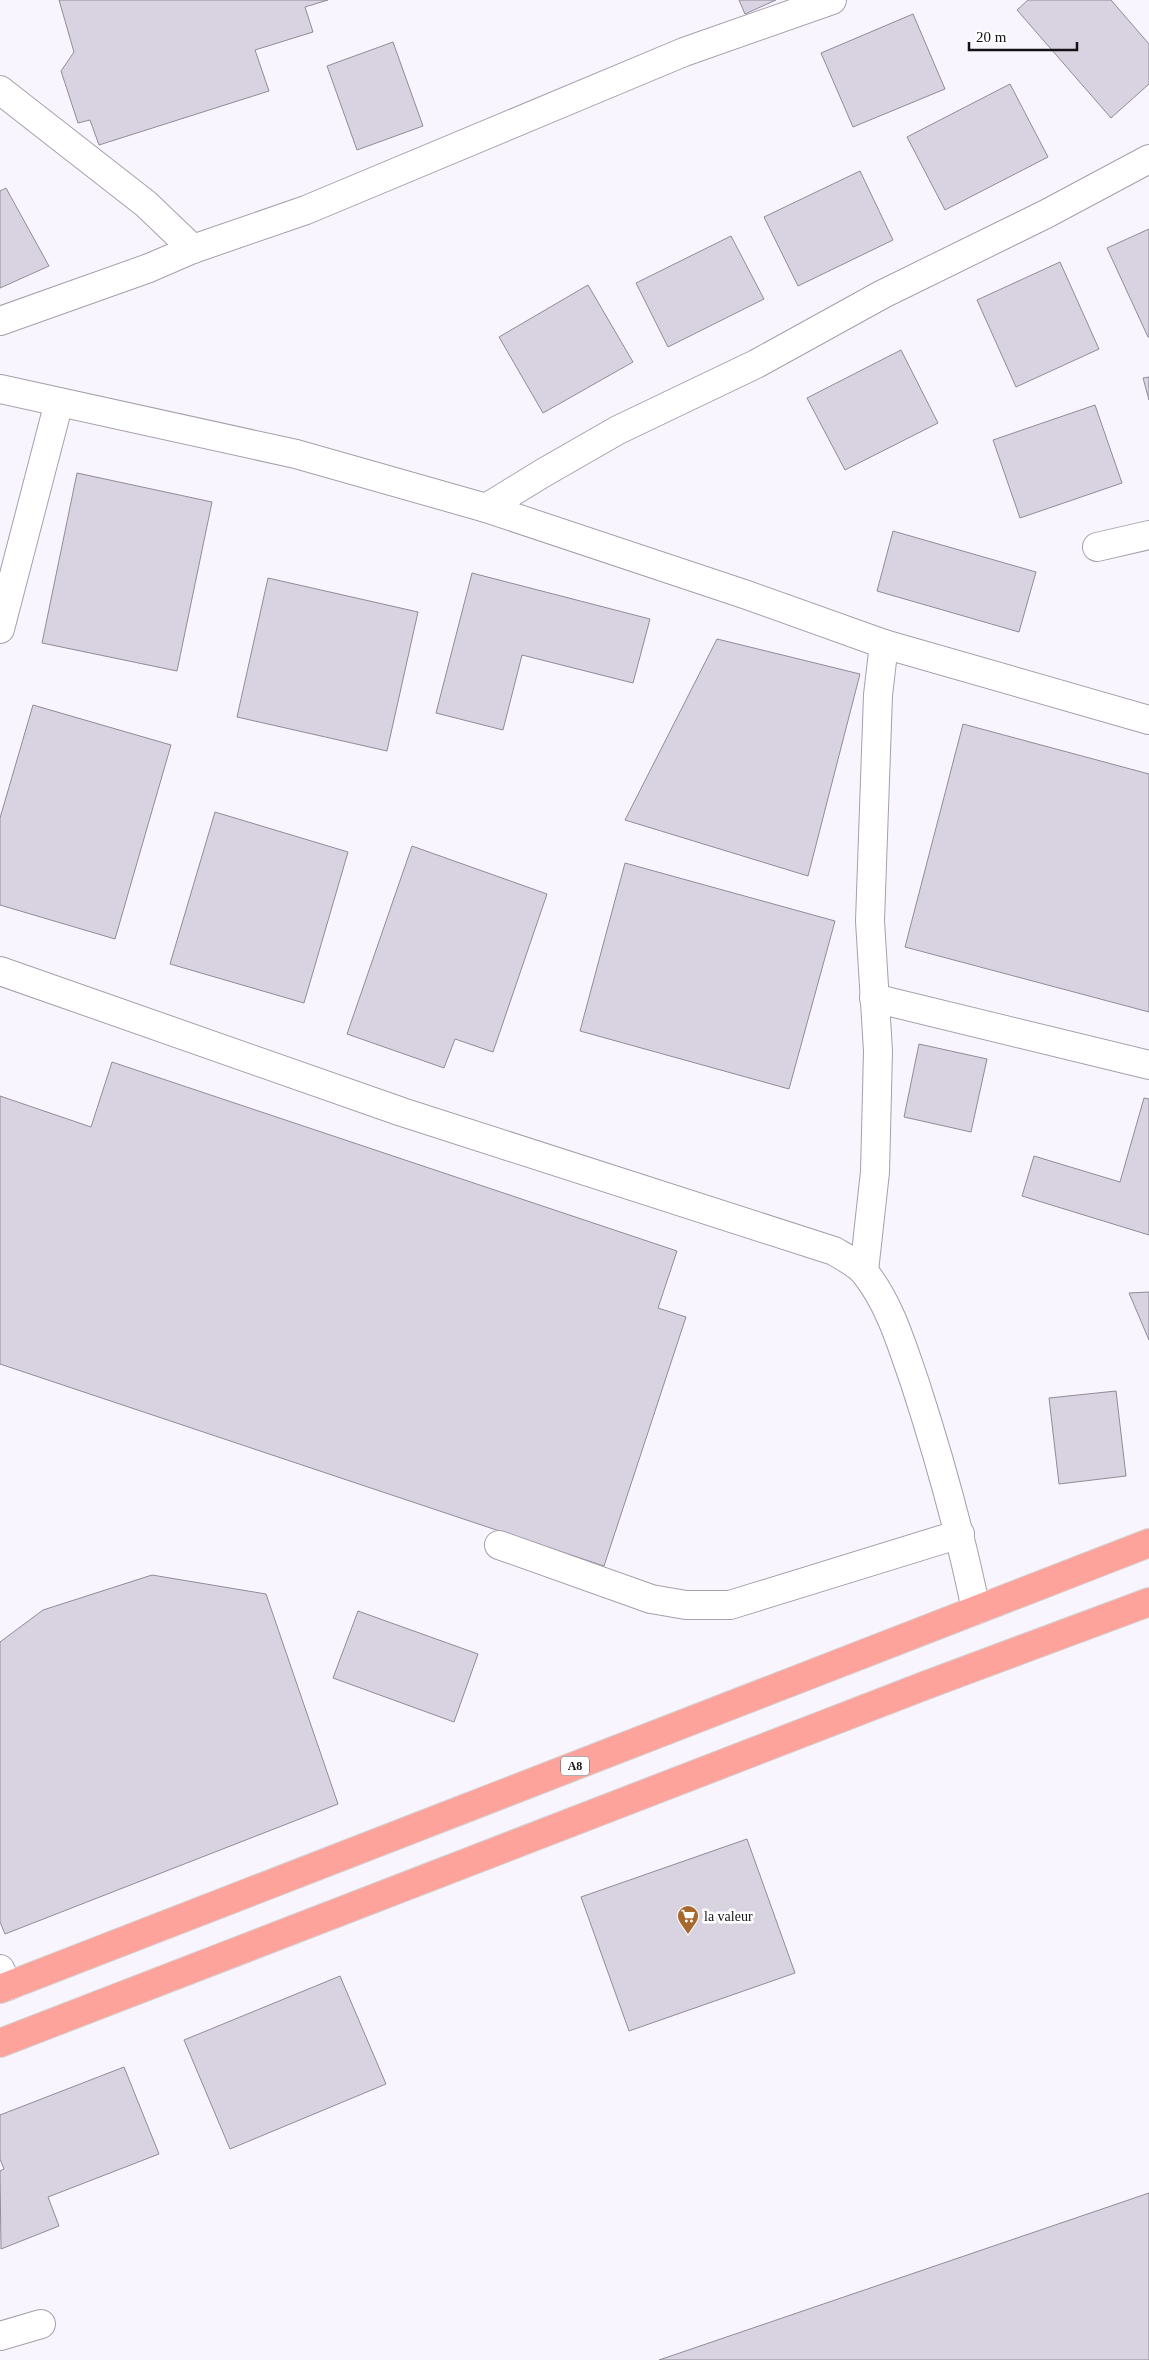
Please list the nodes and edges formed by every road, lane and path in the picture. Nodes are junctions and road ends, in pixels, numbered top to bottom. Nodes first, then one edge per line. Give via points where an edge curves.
1 (832, 0) edge
2 (0, 90) edge
3 (1149, 159) edge
4 (193, 249) junction
5 (0, 322) edge
6 (0, 389) edge
7 (59, 402) junction
8 (486, 508) junction
9 (1149, 536) edge
10 (1097, 547) dead end
11 (0, 629) edge
12 (884, 644) junction
13 (1149, 720) edge
14 (0, 971) edge
15 (874, 998) junction
16 (1149, 1065) edge
17 (864, 1271) junction
18 (960, 1534) junction
19 (1149, 1543) edge
20 (499, 1545) dead end
21 (1149, 1602) edge
22 (976, 1610) junction
23 (2, 1982) edge
24 (0, 2042) edge
25 (40, 2324) dead end
26 (0, 2336) edge

1 - 4 street via 684,52 306,210
2 - 4 street via 146,204
3 - 8 street via 883,294 756,364 618,430
4 - 5 street
6 - 7 street
7 - 8 street via 296,454
7 - 11 street
8 - 12 street
9 - 10 street
12 - 13 street
12 - 15 street via 878,695 870,921
14 - 17 street via 402,1112 788,1234 834,1251
15 - 16 street
15 - 17 street via 878,1051 875,1172
17 - 18 street via 886,1305 905,1355 941,1462
18 - 20 street via 730,1605 686,1605 651,1598
18 - 22 street
19 - 22 highway, A8
21 - 24 highway
22 - 23 highway, A8
25 - 26 street

